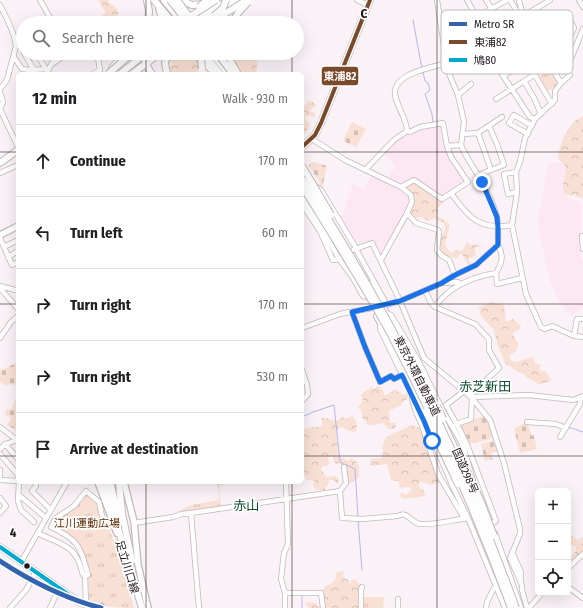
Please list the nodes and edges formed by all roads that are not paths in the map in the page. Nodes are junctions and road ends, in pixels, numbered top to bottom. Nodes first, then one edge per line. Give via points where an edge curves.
1 (40, 0) edge
2 (146, 0) edge
3 (153, 0) edge
4 (158, 0) edge
5 (161, 0) edge
6 (164, 0) edge
7 (170, 0) edge
8 (173, 0) edge
9 (179, 0) edge
10 (207, 0) edge
11 (216, 0) edge
12 (220, 0) edge
13 (225, 0) edge
14 (232, 0) edge
15 (238, 0) edge
16 (241, 0) edge
17 (247, 0) edge
18 (251, 0) edge
19 (357, 0) edge
20 (436, 0) edge
21 (467, 0) edge
22 (486, 0) edge
23 (507, 0) edge
24 (510, 0) edge
25 (519, 0) edge
26 (550, 0) edge
27 (579, 0) edge
28 (369, 3) edge
29 (0, 5) edge
30 (583, 7) edge
31 (180, 9) dead end
32 (492, 9) joint
33 (473, 10) edge
34 (517, 10) edge
35 (521, 10) edge
36 (534, 10) edge
37 (173, 14) dead end
38 (50, 16) edge
39 (148, 16) edge
40 (161, 16) edge
41 (166, 16) edge
42 (170, 16) edge
43 (184, 16) edge
44 (185, 16) edge
45 (186, 16) edge
46 (188, 16) edge
47 (198, 16) edge
48 (199, 16) edge
49 (200, 16) edge
50 (202, 16) edge
51 (204, 16) edge
52 (208, 16) edge
53 (221, 16) edge
54 (222, 16) edge
55 (228, 16) edge
56 (236, 16) edge
57 (583, 29) edge
58 (441, 33) edge
59 (576, 46) junction
60 (583, 48) edge
61 (573, 54) edge
62 (14, 57) junction
63 (28, 60) edge
64 (40, 60) edge
65 (54, 60) edge
66 (58, 60) edge
67 (98, 60) edge
68 (119, 60) edge
69 (122, 60) edge
70 (125, 60) edge
71 (130, 60) edge
72 (133, 60) edge
73 (138, 60) edge
74 (142, 60) edge
75 (147, 60) edge
76 (150, 60) edge
77 (165, 60) edge
78 (200, 60) edge
79 (203, 60) edge
80 (210, 60) edge
81 (221, 60) edge
82 (230, 60) edge
83 (232, 60) edge
84 (52, 64) junction
85 (441, 65) edge
86 (46, 69) junction
87 (34, 70) junction
88 (121, 71) edge
89 (48, 72) edge
90 (99, 72) edge
91 (112, 72) edge
92 (112, 72) edge
93 (112, 72) edge
94 (131, 72) edge
95 (132, 72) edge
96 (151, 72) edge
97 (166, 72) edge
98 (200, 72) edge
99 (213, 72) edge
100 (219, 72) edge
101 (230, 72) edge
102 (237, 72) edge
103 (241, 72) edge
104 (450, 74) edge
105 (506, 74) edge
106 (556, 74) edge
107 (570, 74) edge
108 (534, 75) joint
109 (503, 76) joint
110 (524, 81) junction
111 (561, 83) junction
112 (471, 84) dead end
113 (512, 88) junction
114 (0, 89) edge
115 (0, 92) edge
116 (458, 95) junction
117 (496, 99) dead end
118 (552, 104) junction
119 (541, 114) junction
120 (502, 118) dead end
121 (535, 119) junction
122 (488, 126) junction
123 (532, 126) junction
124 (407, 130) junction
125 (478, 133) junction
126 (463, 134) junction
127 (528, 134) junction
128 (312, 139) junction
129 (16, 143) edge
130 (304, 145) edge
131 (461, 145) junction
132 (447, 146) junction
133 (16, 151) edge
134 (16, 156) edge
135 (0, 163) edge
136 (16, 165) edge
137 (0, 167) edge
138 (304, 169) edge
139 (365, 170) junction
140 (491, 170) junction
141 (516, 172) junction
142 (0, 173) edge
143 (478, 175) junction
144 (304, 177) edge
145 (304, 179) edge
146 (304, 179) edge
147 (401, 187) junction
148 (304, 189) edge
149 (517, 192) junction
150 (304, 193) edge
151 (451, 193) junction
152 (304, 199) edge
153 (304, 207) edge
154 (407, 213) junction
155 (512, 225) junction
156 (16, 227) edge
157 (498, 228) junction
158 (583, 236) edge
159 (0, 237) edge
160 (16, 241) edge
161 (498, 245) junction
162 (4, 247) junction
163 (355, 249) junction
164 (583, 250) edge
165 (16, 252) edge
166 (8, 257) junction
167 (340, 258) junction
168 (381, 260) junction
169 (16, 263) edge
170 (496, 272) junction
171 (455, 275) junction
172 (363, 276) junction
173 (522, 278) junction
174 (442, 283) junction
175 (460, 284) junction
176 (0, 287) edge
177 (16, 290) edge
178 (425, 290) junction
179 (367, 297) junction
180 (400, 301) junction
181 (385, 305) junction
182 (16, 307) edge
183 (435, 307) junction
184 (373, 308) junction
185 (352, 312) junction
186 (388, 314) junction
187 (16, 318) edge
188 (583, 319) edge
189 (381, 323) junction
190 (304, 327) edge
191 (574, 336) junction
192 (583, 337) edge
193 (0, 338) edge
194 (390, 340) junction
195 (408, 351) junction
196 (424, 358) junction
197 (419, 362) junction
198 (402, 375) junction
199 (304, 376) edge
200 (463, 392) junction
201 (582, 397) edge
202 (471, 398) junction
203 (304, 399) edge
204 (527, 422) dead end
205 (0, 427) edge
206 (457, 428) junction
207 (566, 428) junction
208 (560, 437) dead end
209 (16, 440) edge
210 (16, 441) edge
211 (430, 443) junction
212 (4, 444) junction
213 (0, 449) edge
214 (0, 454) edge
215 (16, 457) edge
216 (344, 467) dead end
217 (0, 470) edge
218 (16, 473) edge
219 (0, 480) edge
220 (16, 482) edge
221 (18, 484) edge
222 (36, 484) edge
223 (66, 484) edge
224 (99, 484) edge
225 (104, 484) edge
226 (110, 484) edge
227 (119, 484) edge
228 (124, 484) edge
229 (286, 484) edge
230 (340, 492) junction
231 (19, 495) junction
232 (0, 498) edge
233 (286, 498) junction
234 (460, 508) junction
235 (51, 510) junction
236 (0, 513) edge
237 (191, 513) junction
238 (47, 517) junction
239 (56, 518) junction
240 (466, 518) junction
241 (103, 521) dead end
242 (34, 522) dead end
243 (134, 523) junction
244 (38, 533) junction
245 (486, 542) junction
246 (0, 547) edge
247 (582, 556) edge
248 (132, 561) junction
249 (21, 562) junction
250 (571, 565) edge
251 (36, 572) junction
252 (85, 575) junction
253 (362, 587) dead end
254 (59, 588) junction
255 (494, 588) dead end
256 (571, 589) edge
257 (284, 593) junction
258 (539, 596) edge
259 (583, 598) edge
260 (398, 599) dead end
261 (514, 601) junction
262 (86, 605) junction
263 (10, 608) edge
264 (50, 608) edge
265 (96, 608) edge
266 (140, 608) edge
267 (147, 608) edge
268 (199, 608) edge
269 (285, 608) edge
270 (323, 608) edge
271 (361, 608) edge
272 (398, 608) edge
273 (486, 608) edge
274 (505, 608) edge
275 (510, 608) edge
276 (519, 608) edge
277 (528, 608) edge

1 - 38 street
2 - 39 highway
3 - 40 highway
3 - 41 highway
4 - 42 highway
5 - 37 highway
6 - 43 highway
7 - 44 highway, bridge
8 - 31 highway
9 - 11 highway via 196,6
9 - 46 highway, bridge
10 - 45 highway, bridge
11 - 47 highway, bridge
12 - 48 highway
13 - 49 highway
13 - 52 highway, bridge via 220,12
14 - 50 highway, bridge
15 - 51 highway
16 - 54 highway
17 - 53 highway, bridge
18 - 55 street
18 - 56 highway, bridge
19 - 28 street
20 - 58 street
21 - 33 street
22 - 32 street
23 - 32 street
24 - 34 street
25 - 35 street
26 - 36 street
27 - 30 street
28 - 128 main road via 324,117
29 - 62 street via 14,36
57 - 59 street
59 - 60 street
59 - 61 street
62 - 87 street via 22,69
62 - 114 street via 7,80
63 - 87 street
64 - 86 street
65 - 84 street
66 - 84 street
67 - 90 street
68 - 91 street
69 - 92 highway, bridge
70 - 93 highway, bridge
71 - 88 highway
72 - 88 highway
73 - 88 highway, bridge
74 - 94 highway
75 - 96 highway, bridge
76 - 95 highway, bridge
77 - 97 highway
78 - 98 highway, bridge via 202,65
79 - 99 highway
80 - 100 highway
81 - 101 highway, bridge
82 - 102 highway, bridge
83 - 103 street
84 - 86 street via 49,70
85 - 124 street via 406,76 397,85 395,93
86 - 87 street
86 - 89 street
104 - 116 street
105 - 109 street
106 - 111 street
107 - 111 street
108 - 110 street
108 - 118 street
109 - 113 street
110 - 113 street
110 - 119 street
111 - 118 street via 555,91 556,98
112 - 116 street
113 - 117 street
113 - 121 street via 530,116
115 - 129 street via 3,102 0,109
116 - 126 street via 464,122
118 - 119 street
119 - 121 street
120 - 122 street
121 - 123 street
122 - 125 street
122 - 140 street via 504,165
123 - 127 street
123 - 127 street via 514,115 509,123
124 - 132 street via 410,132 420,127 443,123
124 - 139 street
125 - 126 street
125 - 140 street
126 - 131 street
127 - 141 street
128 - 130 main road
128 - 139 street
131 - 132 street
131 - 143 street
132 - 151 street via 451,157 468,182
133 - 135 highway
134 - 137 highway
136 - 142 street
138 - 172 highway, bridge
139 - 147 street
140 - 143 street
141 - 149 street
141 - 149 street via 504,174 508,194
143 - 157 street via 495,210
144 - 163 street via 321,190
145 - 172 highway, 東京外環自動車道, bridge
146 - 181 highway, 国道298号
147 - 151 street via 414,180 442,199
147 - 154 street via 411,195 412,202
148 - 245 highway, 東京外環自動車道, bridge via 360,281 401,356 454,465
149 - 155 street
150 - 179 highway, 国道298号
151 - 157 street via 468,215
152 - 167 street
153 - 167 street via 320,231 333,260
154 - 168 street
154 - 171 street via 416,223 438,230 437,250 449,260
155 - 157 street
155 - 173 street
156 - 159 main road
157 - 161 street
158 - 164 street
159 - 162 street
160 - 162 street
161 - 170 street via 502,258
161 - 171 street via 476,265
162 - 166 street
163 - 168 street via 372,243
163 - 181 street
165 - 166 street
166 - 169 street via 12,265
167 - 179 street via 363,296
168 - 180 street
170 - 173 street via 497,284
170 - 175 street
171 - 174 street
172 - 261 highway, 東京外環自動車道, bridge via 408,357 450,443 485,524
173 - 191 street via 526,294 541,327 545,329 552,326
174 - 175 street
174 - 178 street
175 - 183 street via 444,296
176 - 177 street
176 - 182 street
178 - 180 street
178 - 183 street
179 - 184 highway, 国道298号
180 - 181 street
180 - 196 street
181 - 184 street
181 - 186 highway, 国道298号
183 - 202 street via 475,324 489,340 489,350 499,368
184 - 185 street
184 - 189 highway, 国道298号
185 - 190 street
185 - 198 street via 380,382 391,376 394,379
186 - 195 highway, 国道298号
186 - 197 street
187 - 193 street
188 - 191 street via 577,318
189 - 194 highway, 国道298号
189 - 198 street via 380,329
191 - 192 street
194 - 245 highway, bridge
194 - 275 highway, 国道298号 via 464,494
195 - 261 highway, bridge via 423,376 485,511
195 - 276 highway, 国道298号 via 471,486
196 - 197 street
196 - 200 street
197 - 206 street via 444,413
198 - 211 street via 414,398 412,400
199 - 203 street via 308,394
200 - 202 street
200 - 206 street via 446,405
201 - 202 street via 573,400 529,395
201 - 207 street
202 - 206 street via 471,419
202 - 277 street via 490,420 504,463 520,529 510,558 521,582
204 - 207 street via 556,424
205 - 209 street
206 - 276 street via 474,480 494,522
207 - 208 street
210 - 212 street
211 - 234 street via 453,488
211 - 234 street via 438,474
212 - 213 street
212 - 215 street
214 - 218 street
216 - 230 street via 346,484
217 - 219 street
219 - 220 street
221 - 231 street
222 - 235 street via 32,491
223 - 235 street
224 - 266 main road, 足立川口線
225 - 266 highway
226 - 248 highway
227 - 248 highway
228 - 243 main road, 足立川口線
229 - 233 street
230 - 233 street
230 - 240 street via 342,518 362,519 404,514 416,523 435,524
231 - 238 street
231 - 242 street via 21,510
232 - 236 street via 6,506
233 - 237 street
233 - 257 street via 288,544 284,553 281,579
234 - 240 street
235 - 238 street
237 - 243 street
237 - 268 street
238 - 239 street
238 - 244 street
239 - 241 street via 74,506 86,492 99,502
239 - 252 street via 51,527 75,540 85,564 88,575
240 - 274 street
243 - 267 main road, 足立川口線 via 138,565
244 - 249 street
244 - 252 street via 71,548
245 - 275 highway, 東京外環自動車道, bridge
246 - 249 main road
247 - 250 street
248 - 267 highway
249 - 251 main road
251 - 254 main road
251 - 263 street via 26,590
252 - 262 street
253 - 271 street
254 - 262 main road
254 - 264 street
255 - 273 street
256 - 259 street
257 - 269 street
257 - 270 street via 321,593
258 - 277 street
260 - 272 street
261 - 276 highway, 東京外環自動車道, bridge
262 - 265 main road

